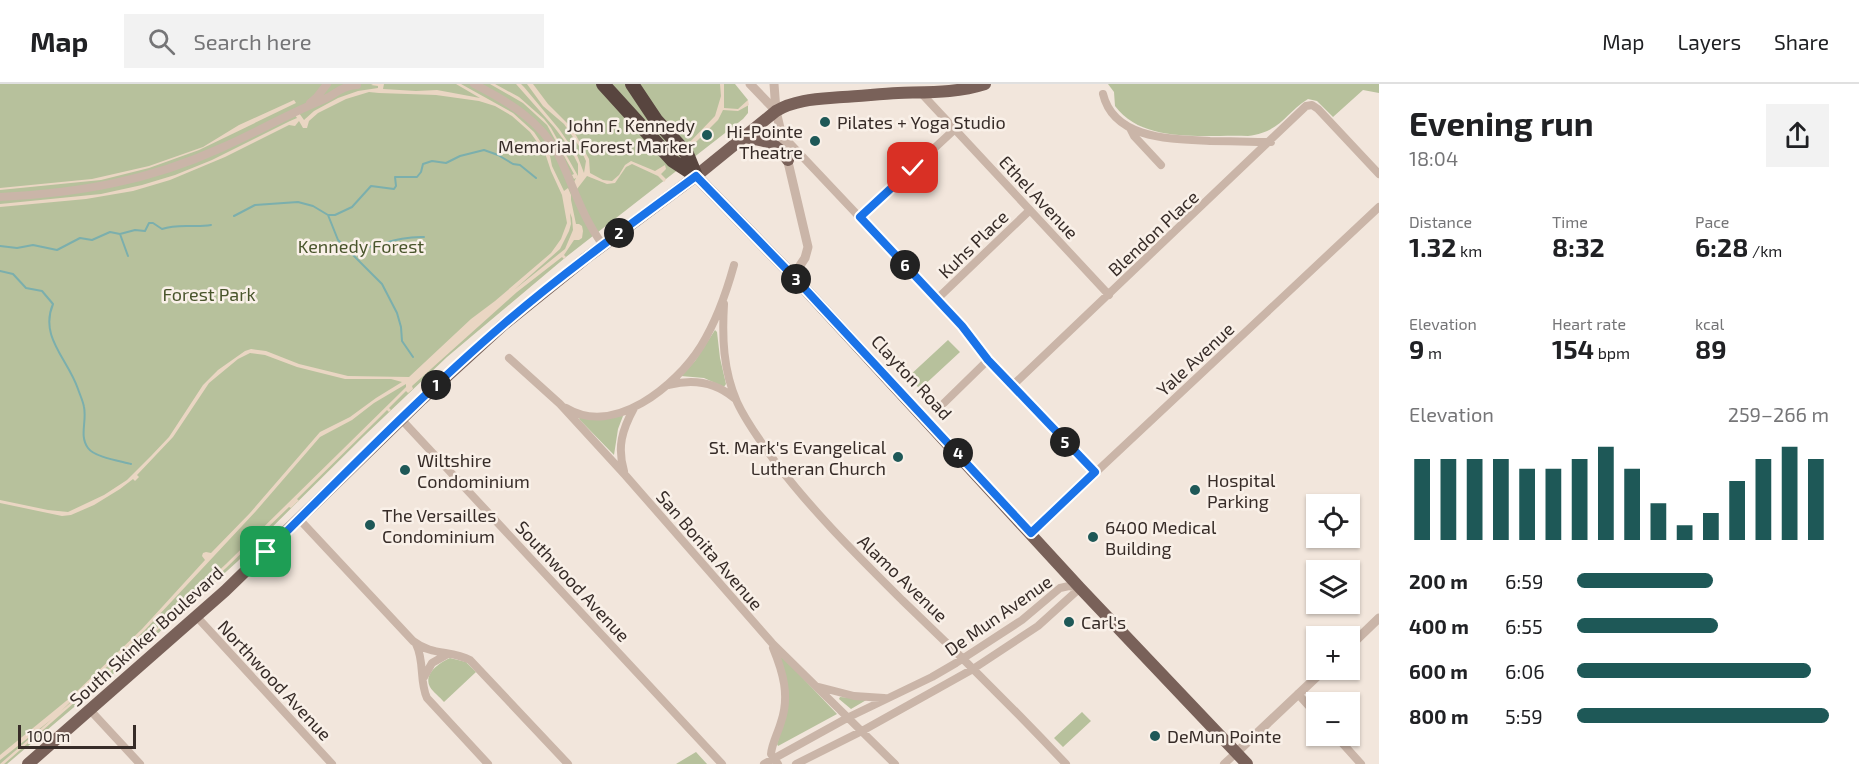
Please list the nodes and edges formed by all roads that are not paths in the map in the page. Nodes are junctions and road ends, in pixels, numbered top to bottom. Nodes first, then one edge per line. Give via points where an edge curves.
1 (327, 84) edge
2 (355, 84) edge
3 (364, 84) edge
4 (474, 84) edge
5 (603, 84) edge
6 (632, 84) edge
7 (750, 84) edge
8 (774, 84) edge
9 (985, 84) edge
10 (922, 94) junction
11 (1103, 94) dead end
12 (306, 105) junction
13 (776, 111) junction
14 (1130, 128) junction
15 (955, 129) junction
16 (782, 134) junction
17 (744, 137) junction
18 (1271, 142) junction
19 (788, 160) junction
20 (1161, 165) dead end
21 (1379, 174) edge
22 (696, 176) junction
23 (0, 197) edge
24 (1379, 207) edge
25 (1030, 210) junction
26 (860, 217) junction
27 (603, 245) junction
28 (734, 265) dead end
29 (793, 276) junction
30 (1109, 295) junction
31 (937, 299) junction
32 (724, 303) junction
33 (509, 358) dead end
34 (988, 360) junction
35 (665, 386) junction
36 (1012, 386) junction
37 (736, 400) junction
38 (944, 403) dead end
39 (560, 404) junction
40 (634, 408) junction
41 (401, 418) junction
42 (1095, 472) junction
43 (626, 476) junction
44 (299, 519) junction
45 (1031, 533) junction
46 (1080, 588) junction
47 (197, 617) junction
48 (1379, 618) edge
49 (1360, 636) edge
50 (413, 641) junction
51 (772, 643) junction
52 (449, 654) junction
53 (963, 659) junction
54 (973, 669) junction
55 (423, 678) junction
56 (1313, 680) edge
57 (815, 685) junction
58 (1298, 694) junction
59 (888, 698) junction
60 (1306, 703) edge
61 (90, 710) junction
62 (849, 717) junction
63 (862, 731) junction
64 (1345, 746) edge
65 (1236, 753) junction
66 (775, 761) edge
67 (28, 764) edge
68 (140, 764) edge
69 (332, 764) edge
70 (488, 764) edge
71 (568, 764) edge
72 (722, 764) edge
73 (764, 764) edge
74 (796, 764) edge
75 (895, 764) edge
76 (1066, 764) edge
77 (1224, 764) edge
78 (1247, 764) edge
79 (1361, 764) edge

1 - 12 street
2 - 3 street
2 - 12 street
4 - 27 street via 511,104 548,139
5 - 22 highway via 676,164
6 - 22 highway via 656,120 687,154
7 - 13 street
8 - 13 street
9 - 10 main road, South Skinker Boulevard
10 - 13 main road, South Skinker Boulevard via 810,100
10 - 15 street, Ethel Avenue
11 - 14 street via 1112,112
12 - 23 street via 222,148 151,176 83,189
13 - 16 street
13 - 17 main road, South Skinker Boulevard
14 - 18 street via 1178,140
14 - 20 street
15 - 25 street, Ethel Avenue
15 - 26 street
16 - 19 street
16 - 26 street
17 - 19 main road via 772,143
17 - 22 main road, South Skinker Boulevard
18 - 21 street, Blendon Place via 1306,106 1315,106
18 - 30 street, Blendon Place
19 - 29 street via 808,247
22 - 27 main road, South Skinker Boulevard
22 - 29 main road, Clayton Road
24 - 42 street, Yale Avenue
25 - 30 street, Ethel Avenue
25 - 31 street, Kuhs Place
26 - 31 street
27 - 41 main road, South Skinker Boulevard via 503,325
28 - 32 street
29 - 45 main road, Clayton Road
30 - 36 street, Blendon Place
31 - 34 street
32 - 35 street via 691,361
32 - 37 street, Alamo Avenue via 724,361
33 - 39 street, San Bonita Avenue
34 - 36 street
34 - 38 street
35 - 37 street, Alamo Avenue via 681,382 707,384
35 - 40 street
36 - 42 street
37 - 53 street, Alamo Avenue via 761,443 818,513
39 - 40 street via 573,412 596,417
39 - 43 street, San Bonita Avenue
40 - 43 street via 621,439 621,462
41 - 44 main road, South Skinker Boulevard
41 - 72 street, Southwood Avenue
42 - 45 street, Yale Avenue
43 - 51 street, San Bonita Avenue
44 - 47 main road, South Skinker Boulevard
44 - 50 street
45 - 46 main road, Clayton Road
46 - 53 street, De Mun Avenue via 1060,588 1022,620
46 - 54 street, De Mun Avenue via 1038,626
46 - 65 main road, Clayton Road
47 - 61 main road, South Skinker Boulevard
47 - 69 street, Northwood Avenue
48 - 49 street
50 - 52 street via 427,650
50 - 55 street via 420,655
51 - 57 street, San Bonita Avenue
51 - 66 street, San Bonita Avenue via 786,695 772,747
52 - 55 street via 432,663
52 - 71 street via 463,656 477,666
53 - 54 street, Alamo Avenue
53 - 59 street, De Mun Avenue
54 - 63 street, De Mun Avenue
54 - 76 street, Alamo Avenue
55 - 70 street via 428,698
56 - 58 street
57 - 59 street, San Bonita Avenue via 854,696
57 - 62 street, San Bonita Avenue
58 - 60 street
58 - 65 street
59 - 62 street, De Mun Avenue
61 - 67 main road, South Skinker Boulevard
61 - 68 street
62 - 63 street, San Bonita Avenue
62 - 66 street, De Mun Avenue
63 - 74 street, De Mun Avenue
63 - 75 street, San Bonita Avenue
64 - 79 street
65 - 77 street
65 - 78 main road, Clayton Road
66 - 73 street, De Mun Avenue

